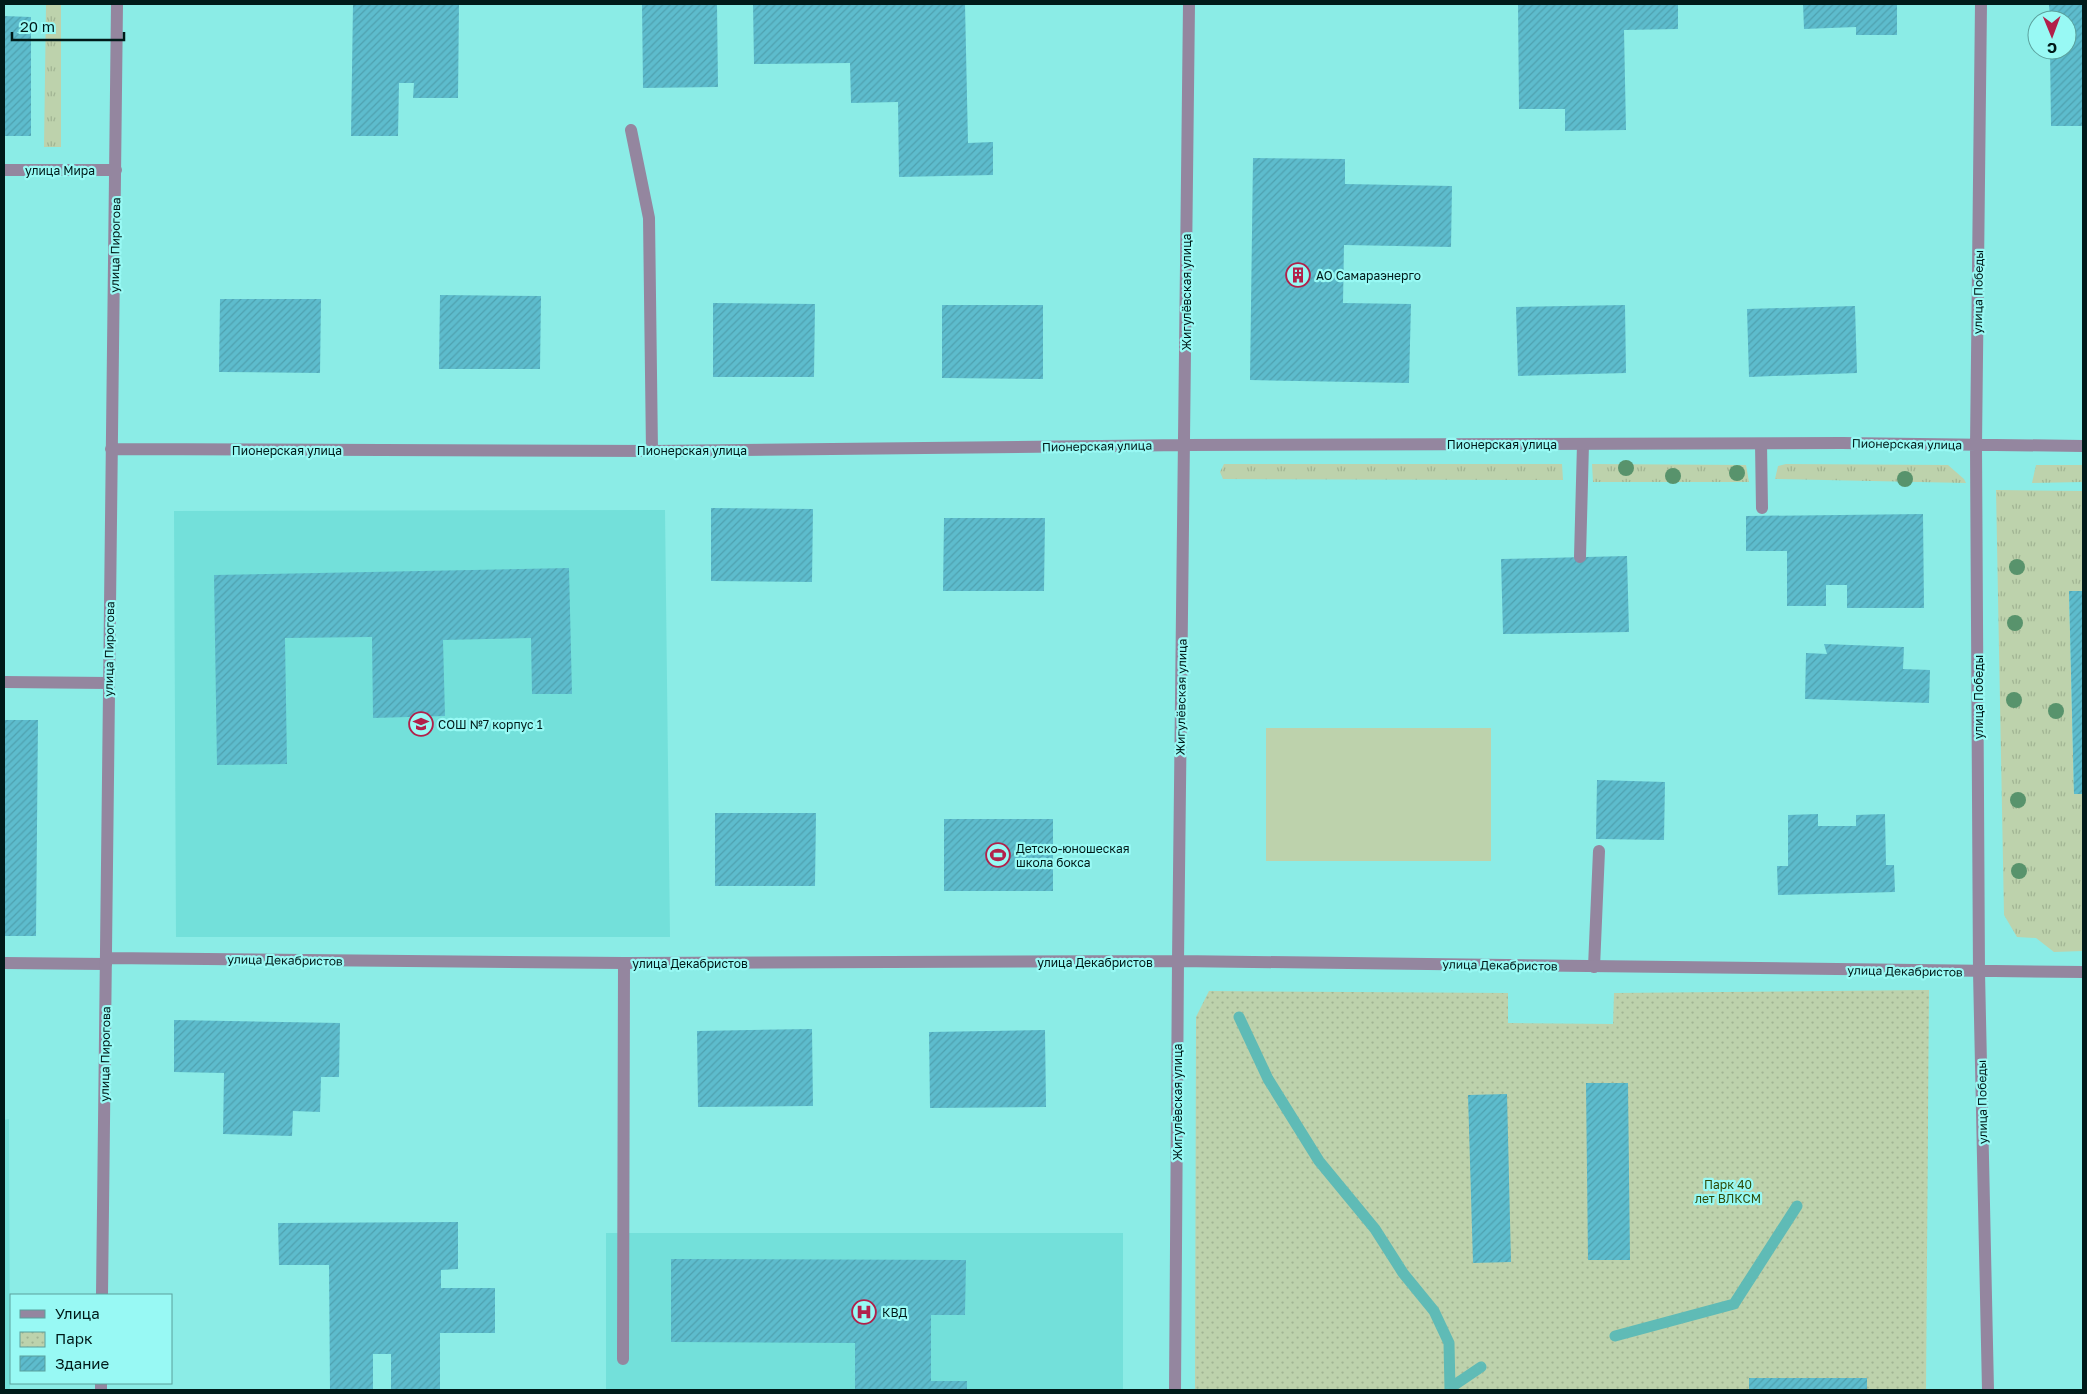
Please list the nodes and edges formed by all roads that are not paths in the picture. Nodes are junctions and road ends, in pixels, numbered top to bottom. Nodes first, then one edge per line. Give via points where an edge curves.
1 (117, 4) edge
2 (1189, 4) edge
3 (1980, 4) edge
4 (631, 130) dead end
5 (4, 170) edge
6 (116, 170) junction
7 (1583, 444) junction
8 (1761, 444) junction
9 (1185, 445) junction
10 (1976, 446) junction
11 (2083, 446) edge
12 (111, 449) junction
13 (652, 450) junction
14 (1762, 508) dead end
15 (1580, 557) dead end
16 (4, 682) edge
17 (108, 683) junction
18 (1599, 851) dead end
19 (106, 961) junction
20 (1178, 961) junction
21 (4, 963) edge
22 (624, 963) junction
23 (1594, 967) junction
24 (1979, 972) junction
25 (2083, 972) edge
26 (102, 1294) edge
27 (623, 1358) dead end
28 (1175, 1390) edge
29 (1988, 1390) edge

1 - 6 street, улица Пирогова
2 - 9 street, Жигулёвская улица
3 - 10 street, улица Победы
4 - 13 street via 649,218
5 - 6 street, улица Мира
6 - 12 street, улица Пирогова
7 - 8 street, Пионерская улица
7 - 9 street, Пионерская улица
7 - 15 street
8 - 10 street, Пионерская улица
8 - 14 street
9 - 13 street, Пионерская улица
9 - 20 street, Жигулёвская улица
10 - 11 street, Пионерская улица
10 - 24 street, улица Победы
12 - 13 street, Пионерская улица
12 - 17 street, улица Пирогова
16 - 17 street
17 - 19 street, улица Пирогова
18 - 23 street
19 - 21 street, улица Декабристов
19 - 22 street, улица Декабристов
19 - 26 street, улица Пирогова
20 - 22 street, улица Декабристов
20 - 23 street, улица Декабристов
20 - 28 street, Жигулёвская улица
22 - 27 street
23 - 24 street, улица Декабристов
24 - 25 street, улица Декабристов
24 - 29 street, улица Победы

